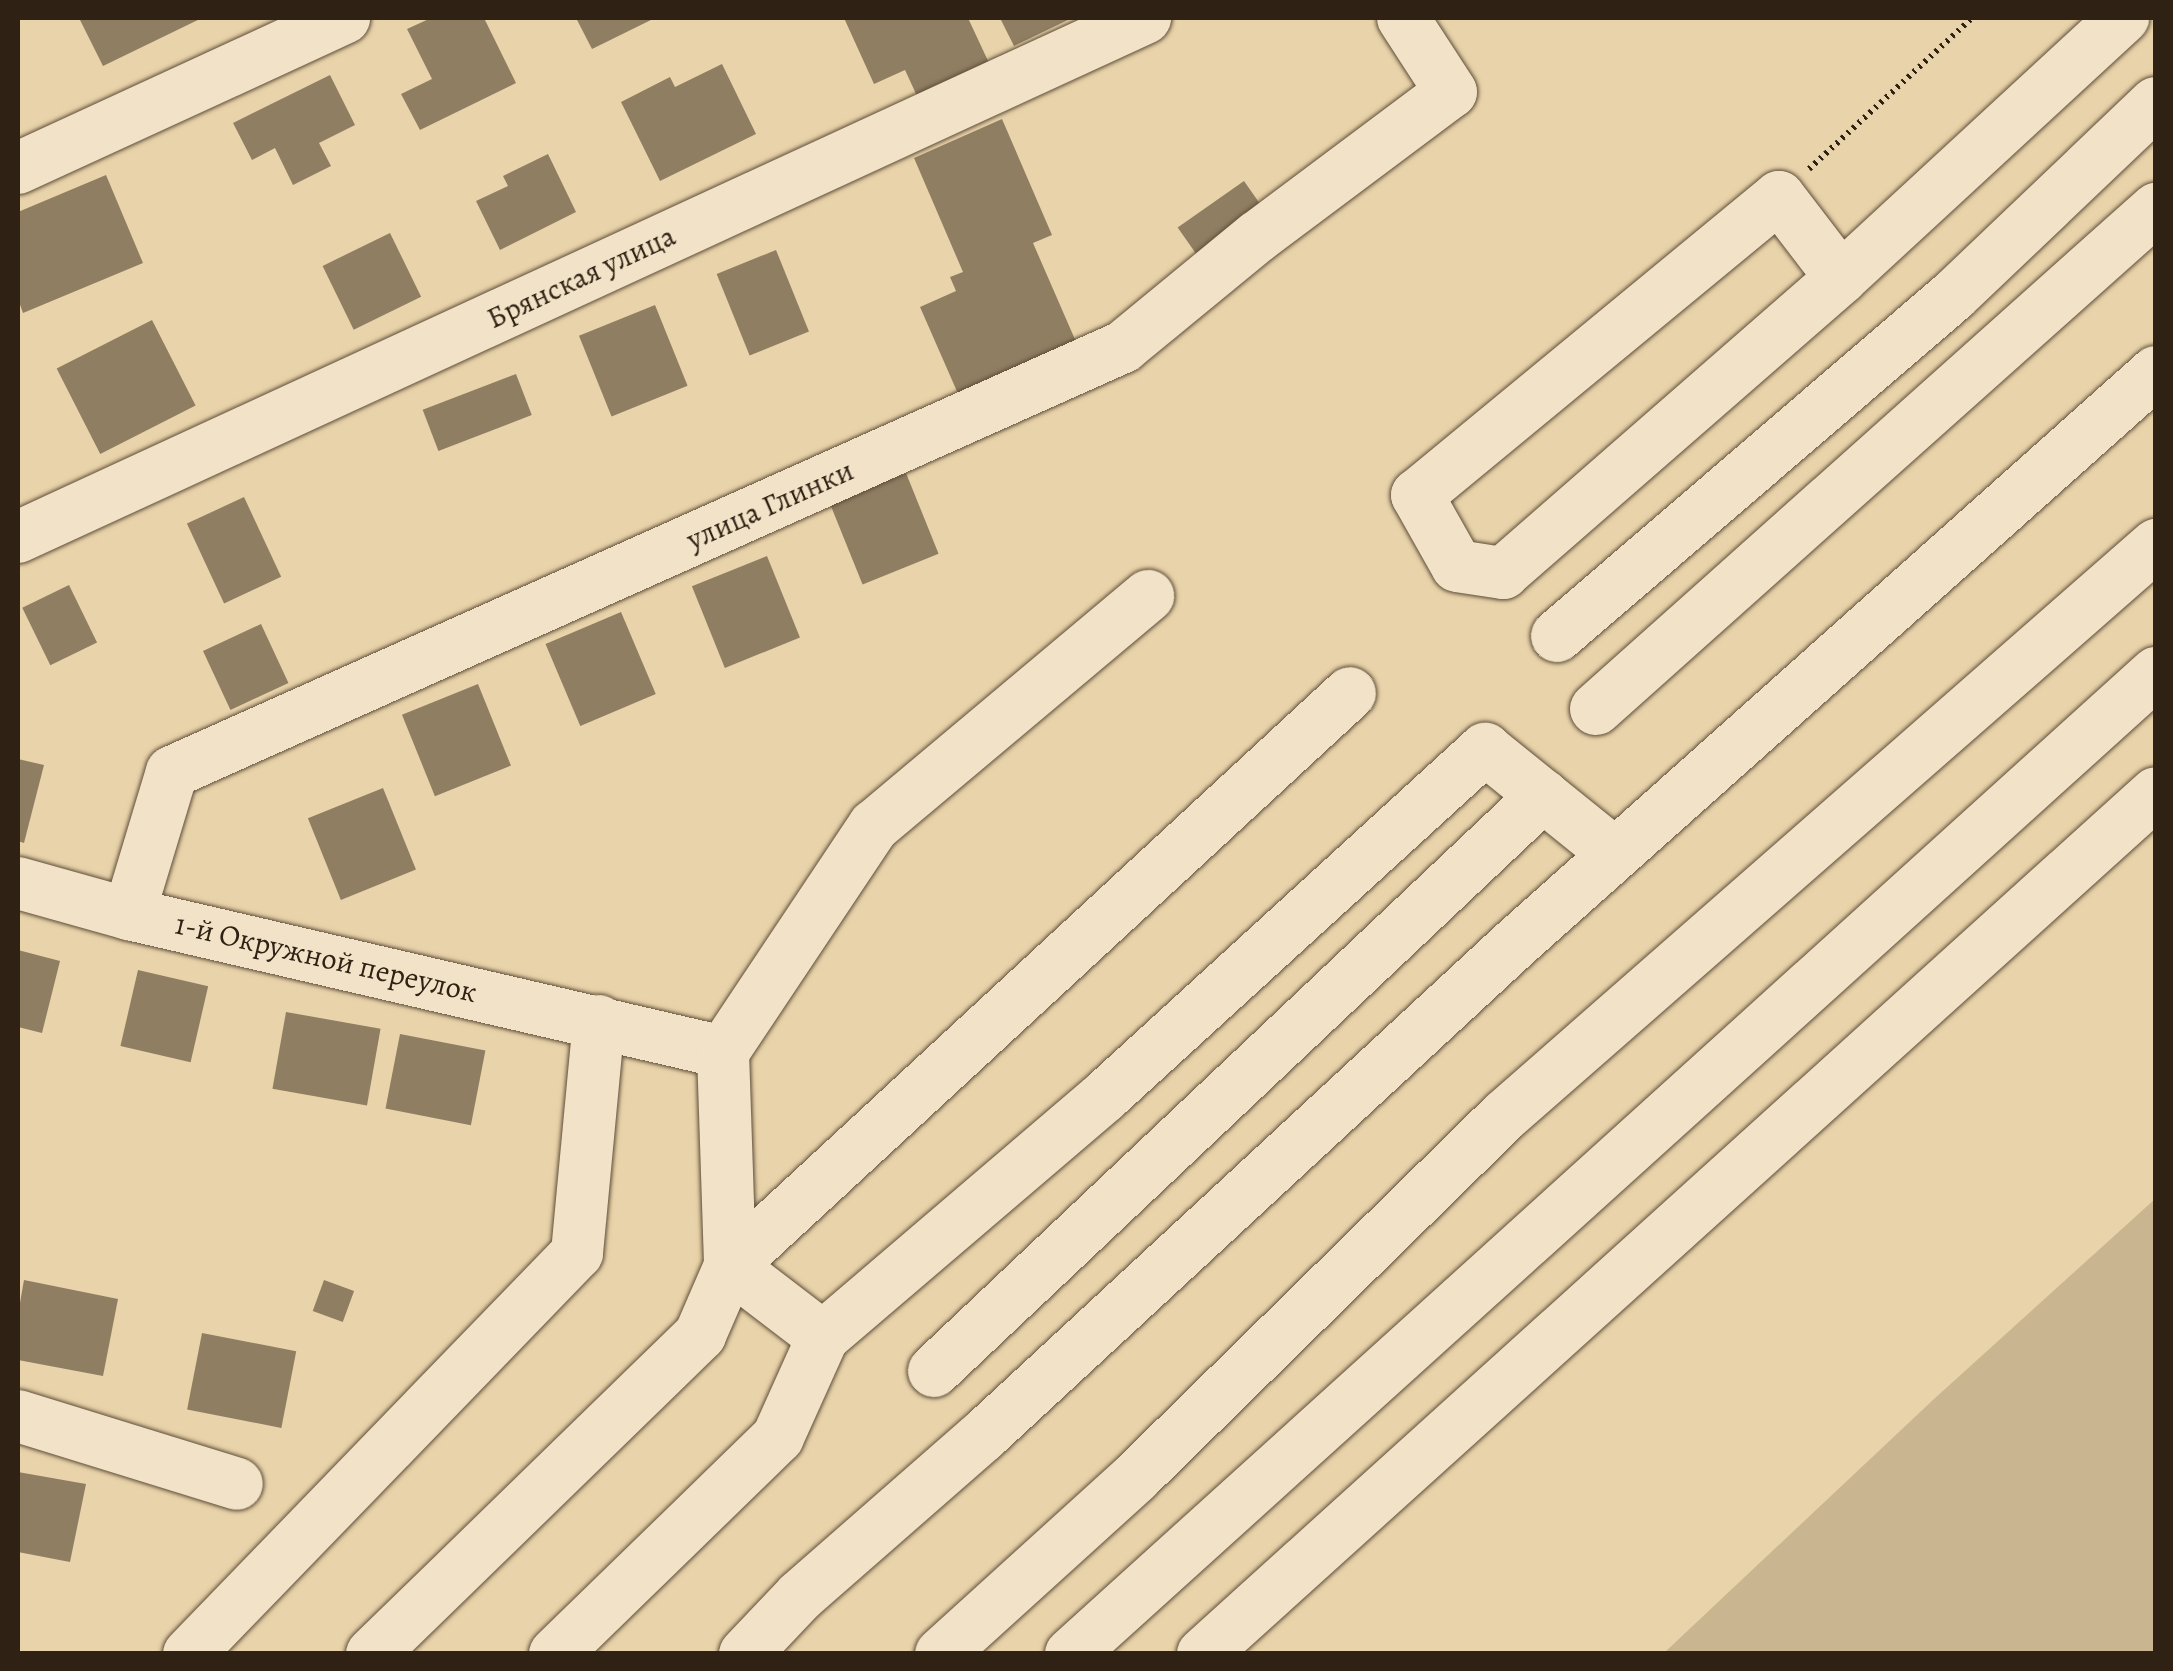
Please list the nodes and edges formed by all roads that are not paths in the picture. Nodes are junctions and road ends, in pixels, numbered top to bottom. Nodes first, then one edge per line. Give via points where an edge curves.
1 (344, 18) edge
2 (1145, 18) edge
3 (1403, 18) edge
4 (2122, 18) edge
5 (2156, 103) edge
6 (18, 168) edge
7 (2156, 209) edge
8 (1841, 278) junction
9 (2156, 372) edge
10 (18, 537) edge
11 (2156, 545) edge
12 (1148, 596) dead end
13 (1557, 636) dead end
14 (2156, 673) edge
15 (1350, 693) dead end
16 (1596, 709) dead end
17 (2156, 793) edge
18 (1543, 796) junction
19 (1615, 854) junction
20 (18, 883) edge
21 (129, 914) junction
22 (599, 1021) junction
23 (722, 1052) junction
24 (730, 1266) junction
25 (823, 1337) junction
26 (934, 1371) dead end
27 (18, 1416) edge
28 (237, 1484) dead end
29 (189, 1654) edge
30 (372, 1654) edge
31 (555, 1654) edge
32 (745, 1654) edge
33 (941, 1654) edge
34 (1072, 1654) edge
35 (1203, 1654) edge

1 - 6 street
2 - 10 street, Брянская улица
3 - 21 street, улица Глинки via 1451,92 1123,347 172,772
4 - 8 street
5 - 13 street via 1953,296
7 - 16 street
8 - 8 street via 1504,573 1457,566 1418,495 1778,197
9 - 19 street
11 - 33 street via 1504,1116 1135,1478
12 - 23 street via 874,826
14 - 34 street
15 - 24 street
17 - 35 street
18 - 19 street
18 - 25 street via 1485,749 1105,1096
18 - 26 street
19 - 32 street via 800,1596
20 - 21 street, 1-й Окружной переулок
21 - 22 street, 1-й Окружной переулок
22 - 23 street, 1-й Окружной переулок
22 - 29 street via 577,1253
23 - 24 street
24 - 25 street
24 - 30 street via 700,1336
25 - 31 street via 778,1437
27 - 28 street

